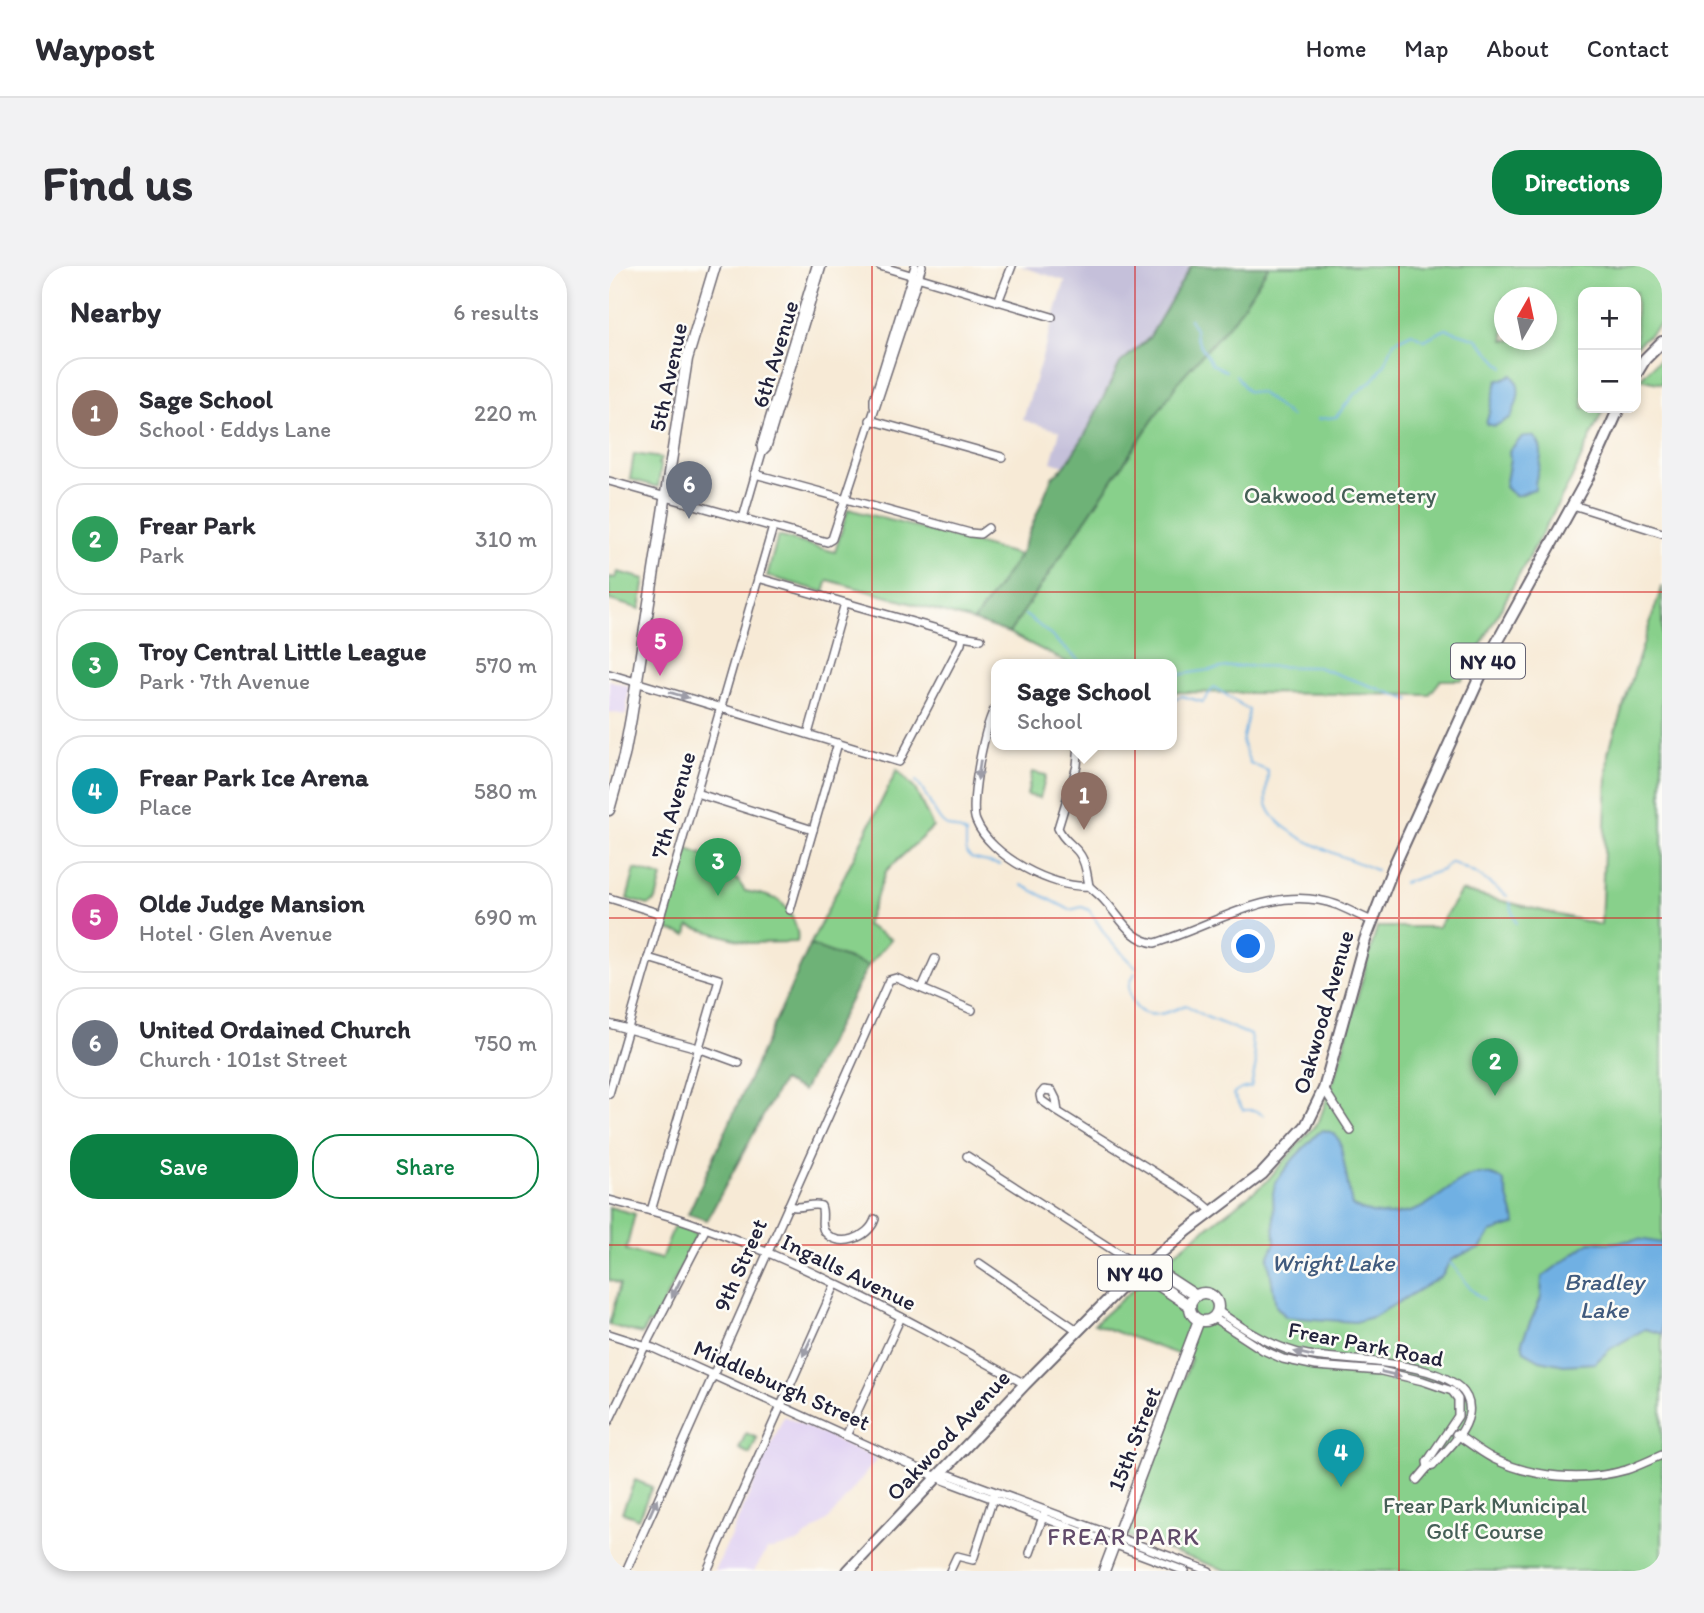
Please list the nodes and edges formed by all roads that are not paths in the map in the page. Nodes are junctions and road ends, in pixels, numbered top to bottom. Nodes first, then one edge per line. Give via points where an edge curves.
1 (715, 266) edge
2 (816, 266) edge
3 (822, 266) edge
4 (880, 266) edge
5 (915, 266) edge
6 (922, 266) edge
7 (1012, 266) edge
8 (915, 277) junction
9 (998, 302) junction
10 (1052, 317) dead end
11 (1662, 342) edge
12 (1641, 366) edge
13 (1617, 413) edge
14 (870, 420) junction
15 (762, 452) junction
16 (1002, 457) dead end
17 (755, 474) junction
18 (609, 481) edge
19 (666, 497) junction
20 (844, 499) junction
21 (1573, 505) junction
22 (743, 519) junction
23 (773, 527) junction
24 (988, 528) dead end
25 (1662, 533) edge
26 (758, 578) junction
27 (845, 603) junction
28 (962, 636) junction
29 (981, 639) dead end
30 (609, 674) edge
31 (637, 683) junction
32 (721, 707) junction
33 (991, 718) edge
34 (808, 734) junction
35 (838, 743) junction
36 (1078, 750) edge
37 (696, 793) junction
38 (609, 810) edge
39 (813, 830) junction
40 (1089, 886) junction
41 (609, 898) edge
42 (790, 910) dead end
43 (661, 914) junction
44 (1372, 921) junction
45 (648, 958) junction
46 (935, 959) dead end
47 (922, 988) junction
48 (972, 1010) dead end
49 (609, 1024) edge
50 (628, 1029) junction
51 (698, 1048) junction
52 (739, 1063) dead end
53 (1324, 1089) junction
54 (609, 1094) edge
55 (1058, 1112) dead end
56 (1351, 1131) dead end
57 (967, 1156) dead end
58 (609, 1200) edge
59 (788, 1206) junction
60 (651, 1211) junction
61 (1213, 1212) junction
62 (875, 1219) dead end
63 (706, 1228) junction
64 (767, 1254) junction
65 (979, 1263) dead end
66 (1141, 1268) junction
67 (835, 1285) junction
68 (1196, 1296) junction
69 (1190, 1306) junction
70 (1216, 1314) junction
71 (901, 1317) junction
72 (1199, 1320) junction
73 (1077, 1330) junction
74 (609, 1334) edge
75 (645, 1345) junction
76 (712, 1375) junction
77 (1025, 1384) junction
78 (779, 1406) junction
79 (609, 1421) edge
80 (1450, 1430) junction
81 (846, 1436) junction
82 (1458, 1436) junction
83 (1662, 1455) edge
84 (1428, 1467) junction
85 (938, 1476) junction
86 (1417, 1479) dead end
87 (993, 1495) junction
88 (1044, 1514) junction
89 (1116, 1541) junction
90 (1030, 1553) dead end
91 (1185, 1569) edge
92 (626, 1571) edge
93 (707, 1571) edge
94 (848, 1571) edge
95 (950, 1571) edge
96 (1104, 1571) edge
97 (1209, 1571) edge

1 - 19 street, 5th Avenue via 687,359
2 - 15 street, 6th Avenue
3 - 15 street, 6th Avenue
4 - 8 street
5 - 8 street
6 - 8 street
7 - 9 street
8 - 9 street
8 - 14 street
9 - 10 street
11 - 12 main road
13 - 21 main road, Oakwood Avenue / NY 40
14 - 16 street
14 - 20 street
15 - 17 street, 6th Avenue
17 - 20 street
17 - 22 street, 6th Avenue
18 - 19 street
19 - 22 street
19 - 31 street
20 - 23 street via 832,539 827,542
20 - 24 street via 970,533 980,534
21 - 25 street
21 - 44 main road, Oakwood Avenue / NY 40 via 1488,659
22 - 23 street
23 - 26 street, 7th Avenue
26 - 27 street
26 - 32 street, 7th Avenue
27 - 28 street
27 - 34 street
28 - 29 street
28 - 35 street via 899,762
30 - 31 street
31 -> 32 street
31 - 38 street
32 - 34 street
32 - 37 street, 7th Avenue
33 -> 40 street via 974,805 977,824 990,842 1029,870 1051,880
34 - 35 street
35 - 39 street
36 - 40 street via 1058,828 1080,854
37 - 39 street
37 - 43 street, 7th Avenue
39 - 42 street
40 - 44 street via 1145,942 1166,940 1261,903 1299,898 1336,905
41 - 43 street
43 - 45 street, 7th Avenue
44 - 53 main road, Oakwood Avenue / NY 40
45 - 50 street, 7th Avenue
45 - 51 street via 719,979
46 - 47 street
47 - 48 street
47 - 59 street, 9th Street via 892,977 884,990
49 - 50 street
50 - 51 street
50 - 54 street, 7th Avenue
51 - 52 street
51 - 60 street
53 - 56 street
53 - 61 main road, Oakwood Avenue / NY 40 via 1294,1141 1262,1174
55 - 61 street
57 - 66 street
58 - 60 street, Ingalls Avenue
59 - 62 street via 821,1206 823,1228 849,1240 862,1237
59 - 64 street, 9th Street
60 - 63 street, Ingalls Avenue
61 - 66 main road, Oakwood Avenue / NY 40
63 - 64 street, Ingalls Avenue
63 -> 75 street
64 - 67 street, Ingalls Avenue
64 - 76 street, 9th Street
65 - 73 street
66 - 68 street via 1153,1268
66 - 69 street via 1145,1276
66 - 73 main road, Oakwood Avenue / NY 40
67 - 71 street, Ingalls Avenue
67 -> 78 street
68 - 69 street
68 - 70 street via 1212,1295
69 - 72 street
70 - 72 street
70 -> 80 street, Frear Park Road via 1263,1350 1283,1359 1381,1371 1447,1388 1455,1393 1459,1406
82 -> 70 street, Frear Park Road via 1469,1415 1468,1400 1448,1379 1379,1361 1296,1352
71 - 77 street, Ingalls Avenue
71 - 81 street
72 - 89 street, 15th Street
73 - 77 main road, Oakwood Avenue / NY 40
74 - 75 street, Middleburgh Street
75 - 76 street, Middleburgh Street
75 - 79 street
76 - 78 street, Middleburgh Street
92 -> 76 street, 9th Street
77 - 85 main road, Oakwood Avenue / NY 40
78 - 81 street, Middleburgh Street
78 - 93 street
80 - 82 street
80 - 84 street, Frear Park Road
81 - 85 street, Middleburgh Street
82 - 83 street via 1504,1463 1554,1475 1626,1470
82 - 84 street, Frear Park Road
84 - 86 street, Frear Park Road
85 - 87 street, Middleburgh Street
85 - 94 main road, Oakwood Avenue / NY 40
87 - 88 street, Middleburgh Street
87 - 95 street via 973,1559 957,1556
88 - 89 street, Middleburgh Street
88 - 90 street
89 - 91 street, Middleburgh Street
89 - 96 street, 15th Street
91 - 97 street, Middleburgh Street

